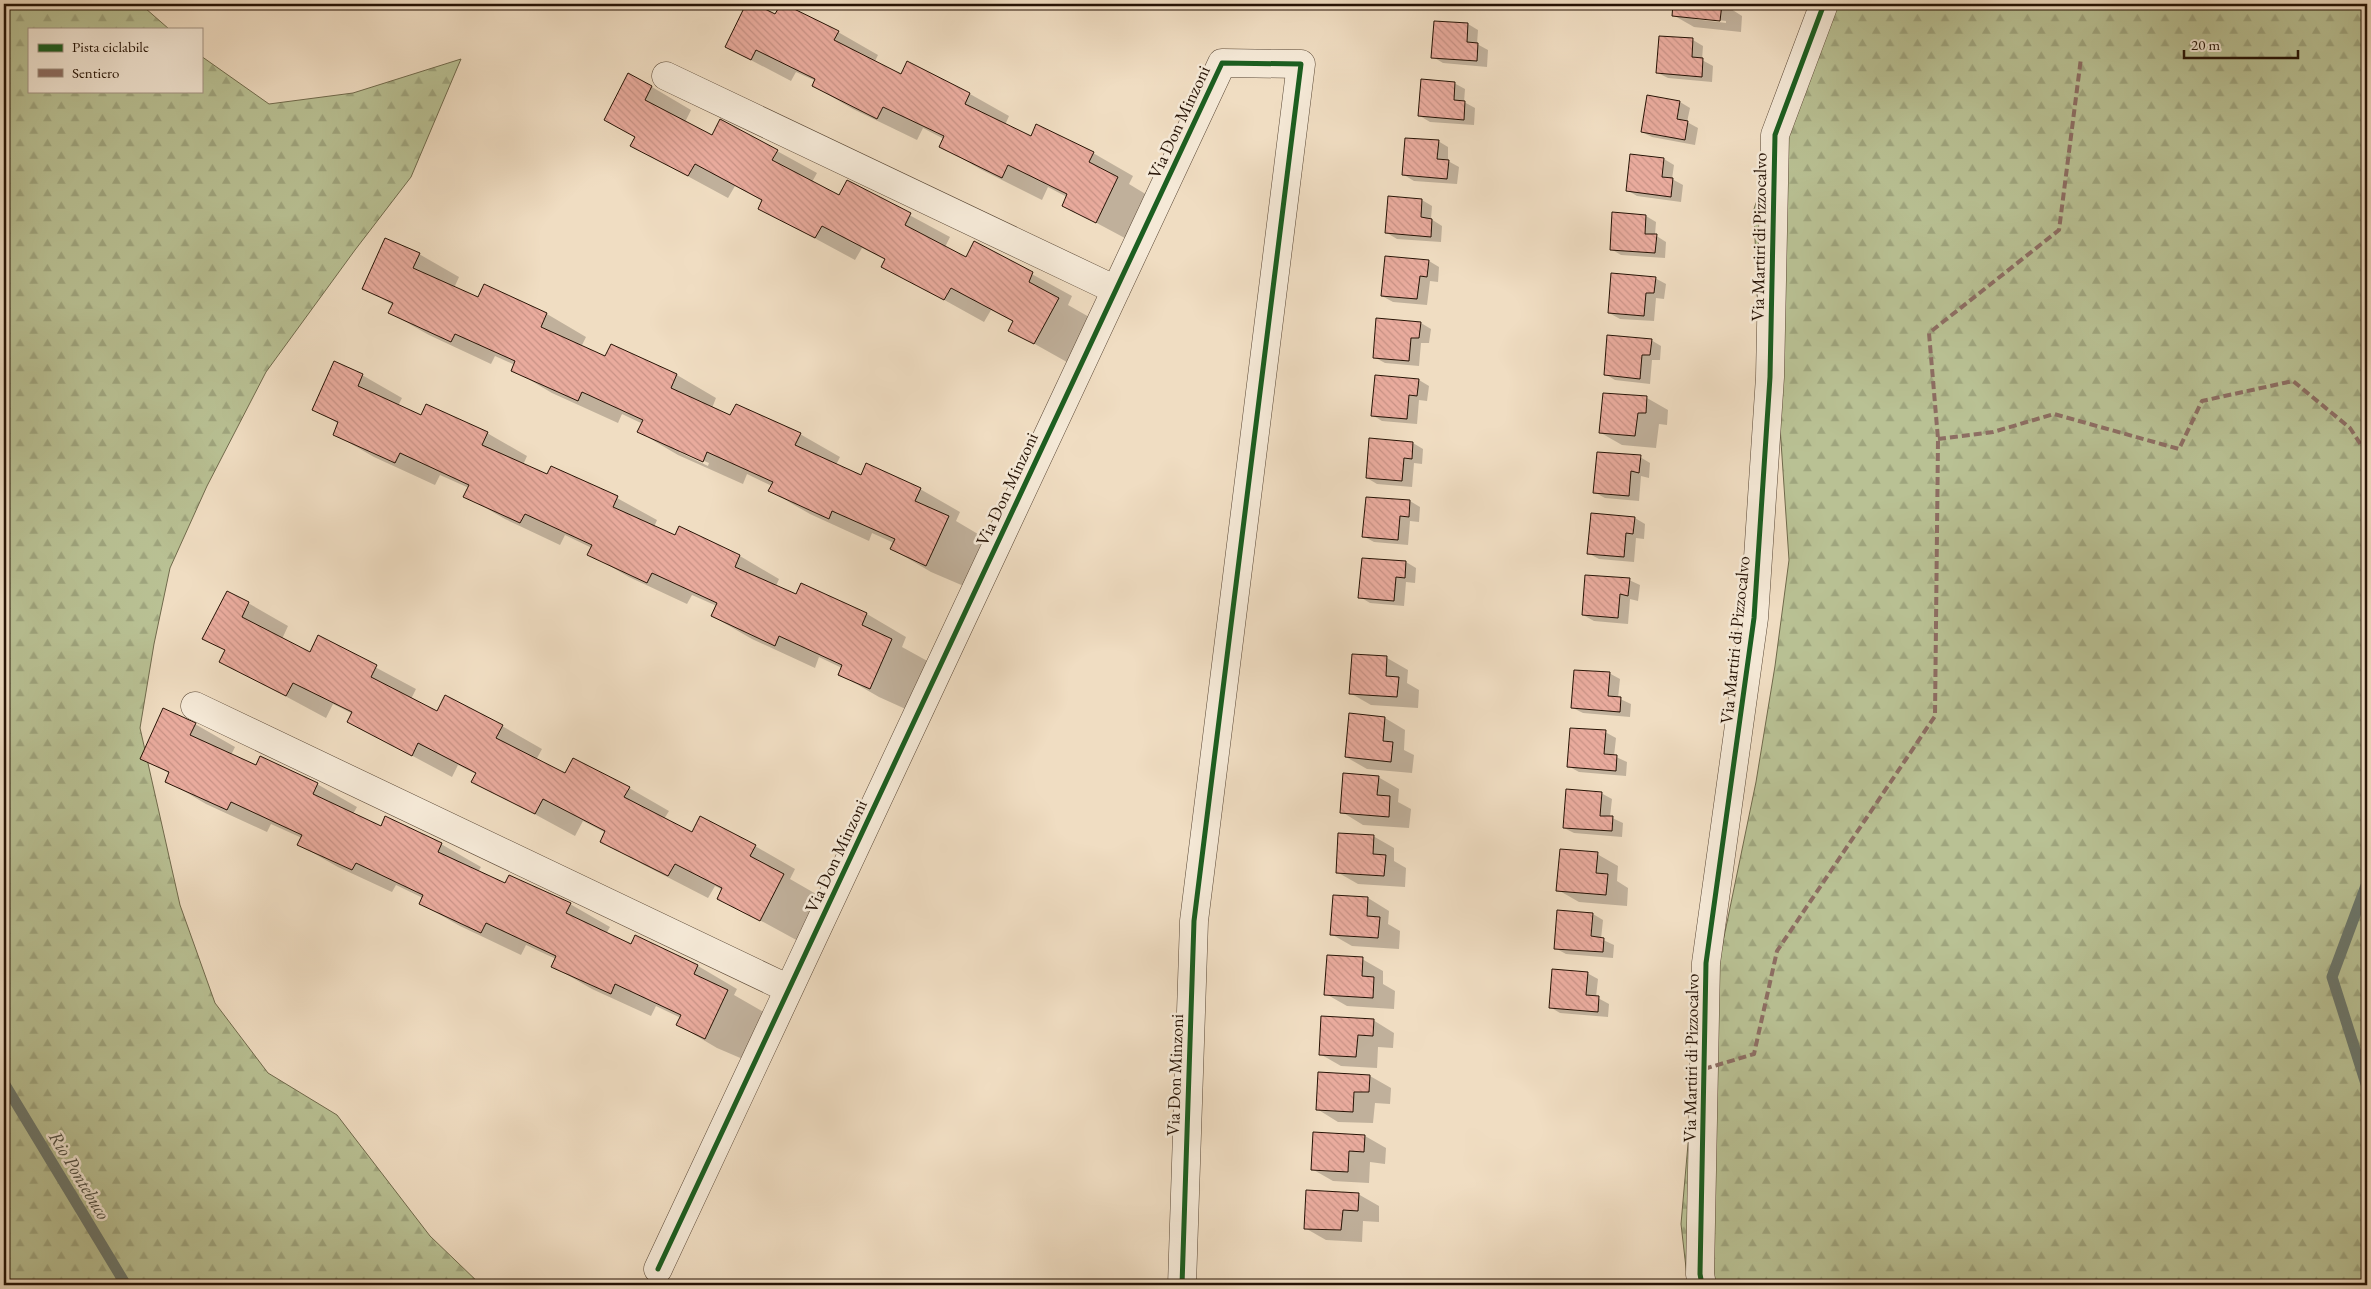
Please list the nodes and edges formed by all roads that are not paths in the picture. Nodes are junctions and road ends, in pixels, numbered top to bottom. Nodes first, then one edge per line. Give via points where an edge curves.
1 (1824, 4) edge
2 (666, 76) dead end
3 (1116, 290) junction
4 (195, 706) dead end
5 (789, 989) junction
6 (658, 1270) dead end
7 (1182, 1285) edge
8 (1702, 1285) edge

1 - 8 street, Via Martiri di Pizzocalvo via 1775,135 1770,377 1754,618 1706,963
2 - 3 street
3 - 5 street, Via Don Minzoni
3 - 7 street, Via Don Minzoni via 1222,63 1301,64 1194,921
4 - 5 street
5 - 6 street, Via Don Minzoni

